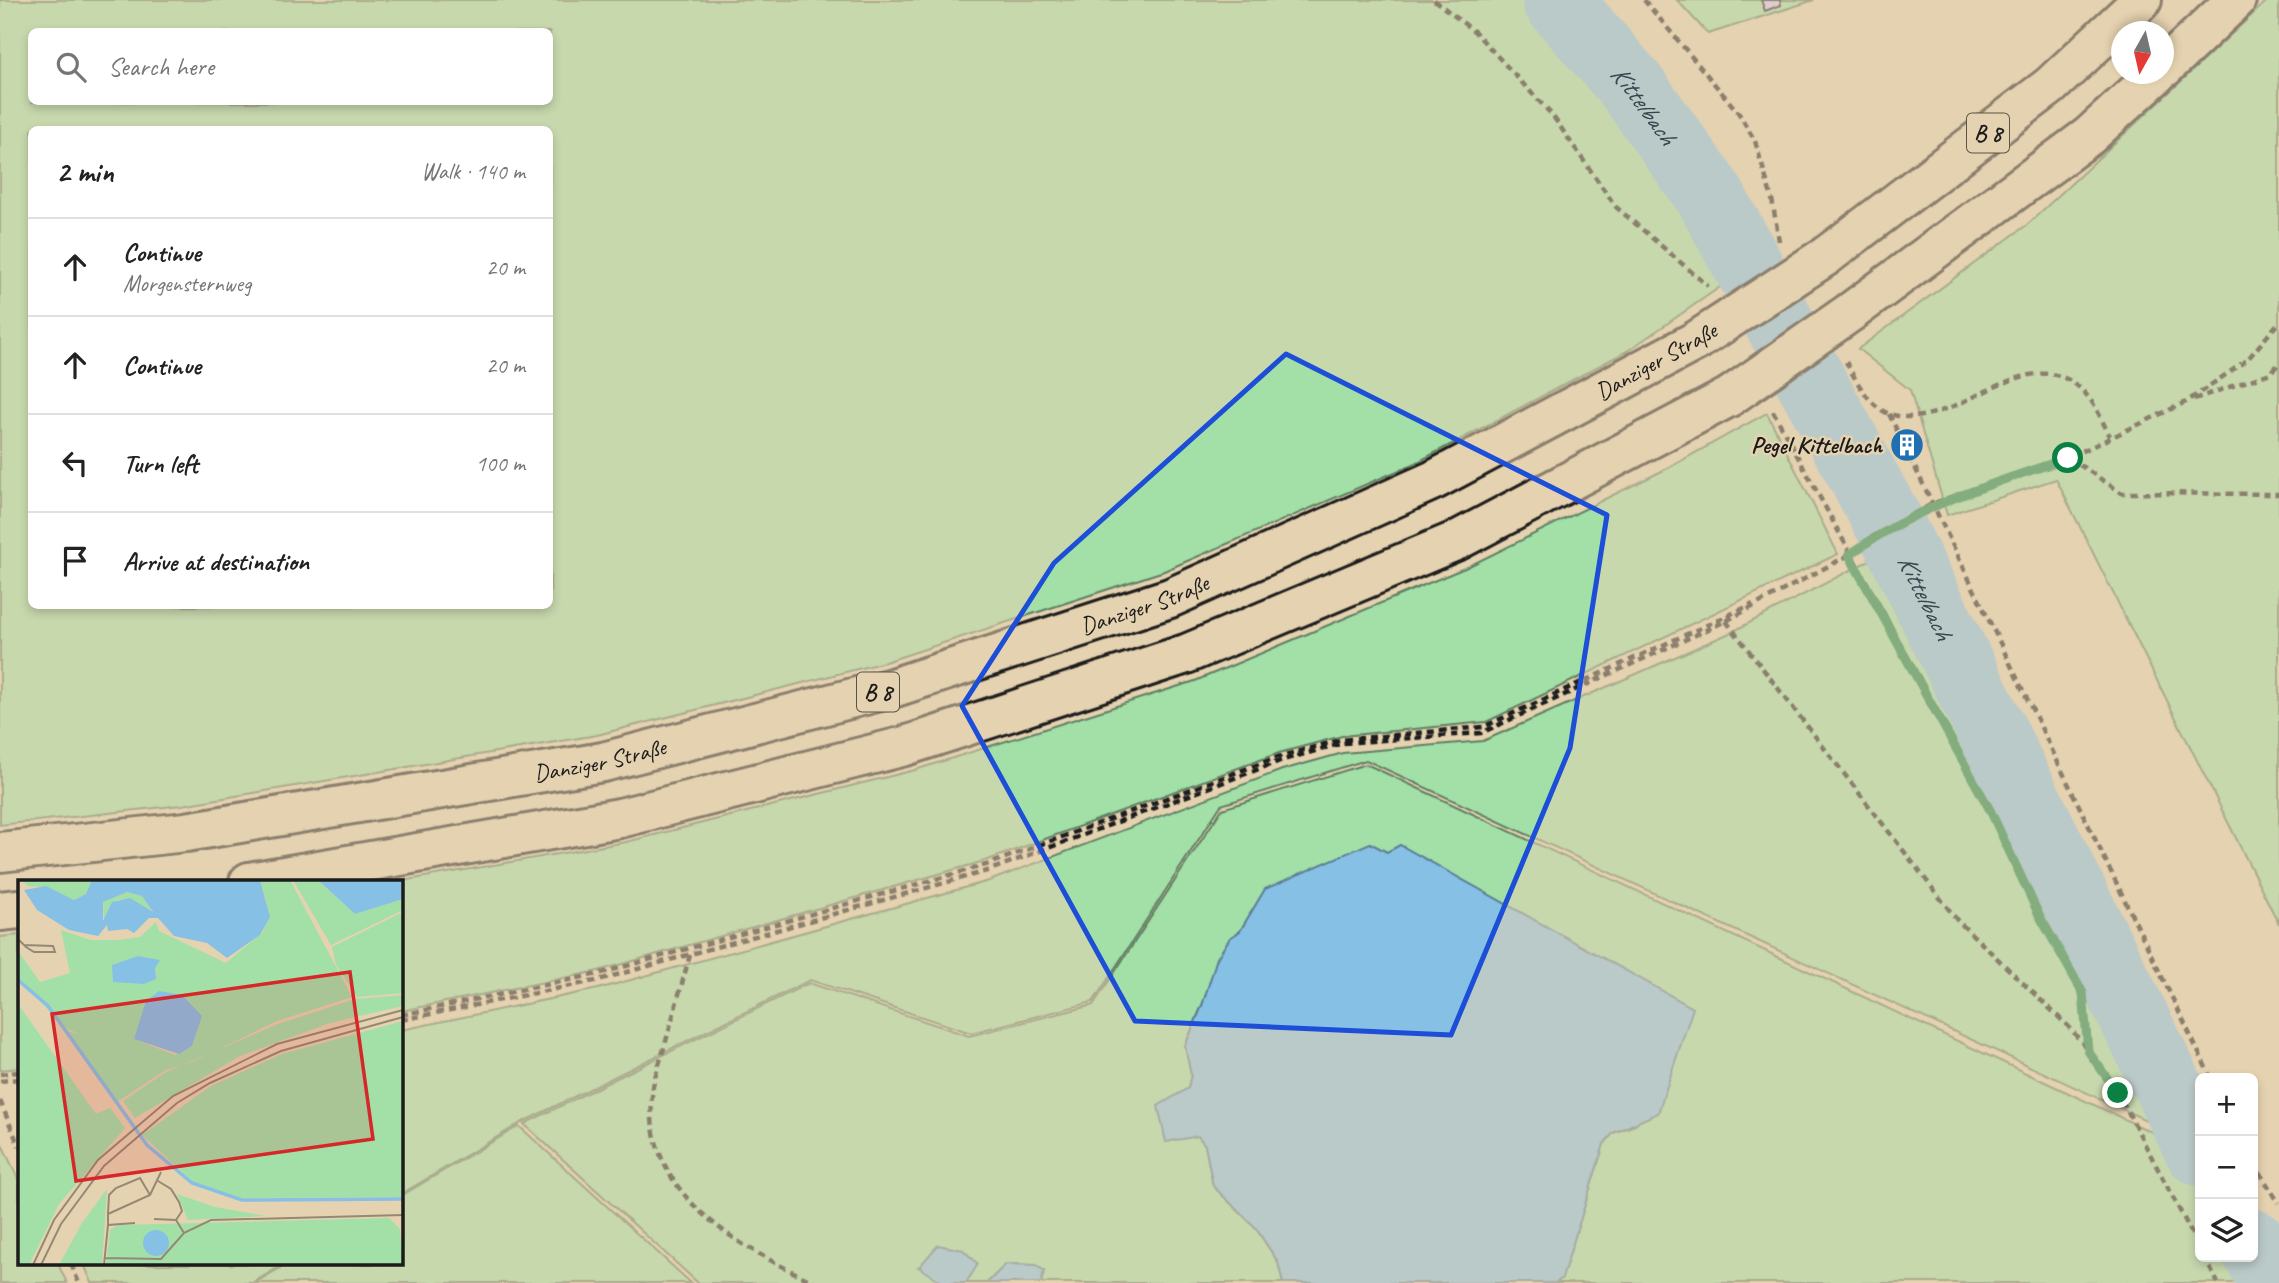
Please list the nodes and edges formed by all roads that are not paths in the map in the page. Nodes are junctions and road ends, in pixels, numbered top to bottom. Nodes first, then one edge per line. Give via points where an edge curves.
1 (2142, 0) edge
2 (2236, 0) edge
3 (2174, 59) edge
4 (2146, 84) edge
5 (0, 852) edge
6 (261, 880) edge
7 (18, 909) edge
8 (0, 911) edge

1 - 5 highway, Danziger Straße / B 8, bridge via 2050,86 1826,256 1696,341 1434,480 1170,598 892,688 603,762 186,832
2 - 3 highway
4 - 6 highway, B 8, bridge via 2090,136 1729,397 1458,540 1186,654 905,746 620,818
7 - 8 highway

